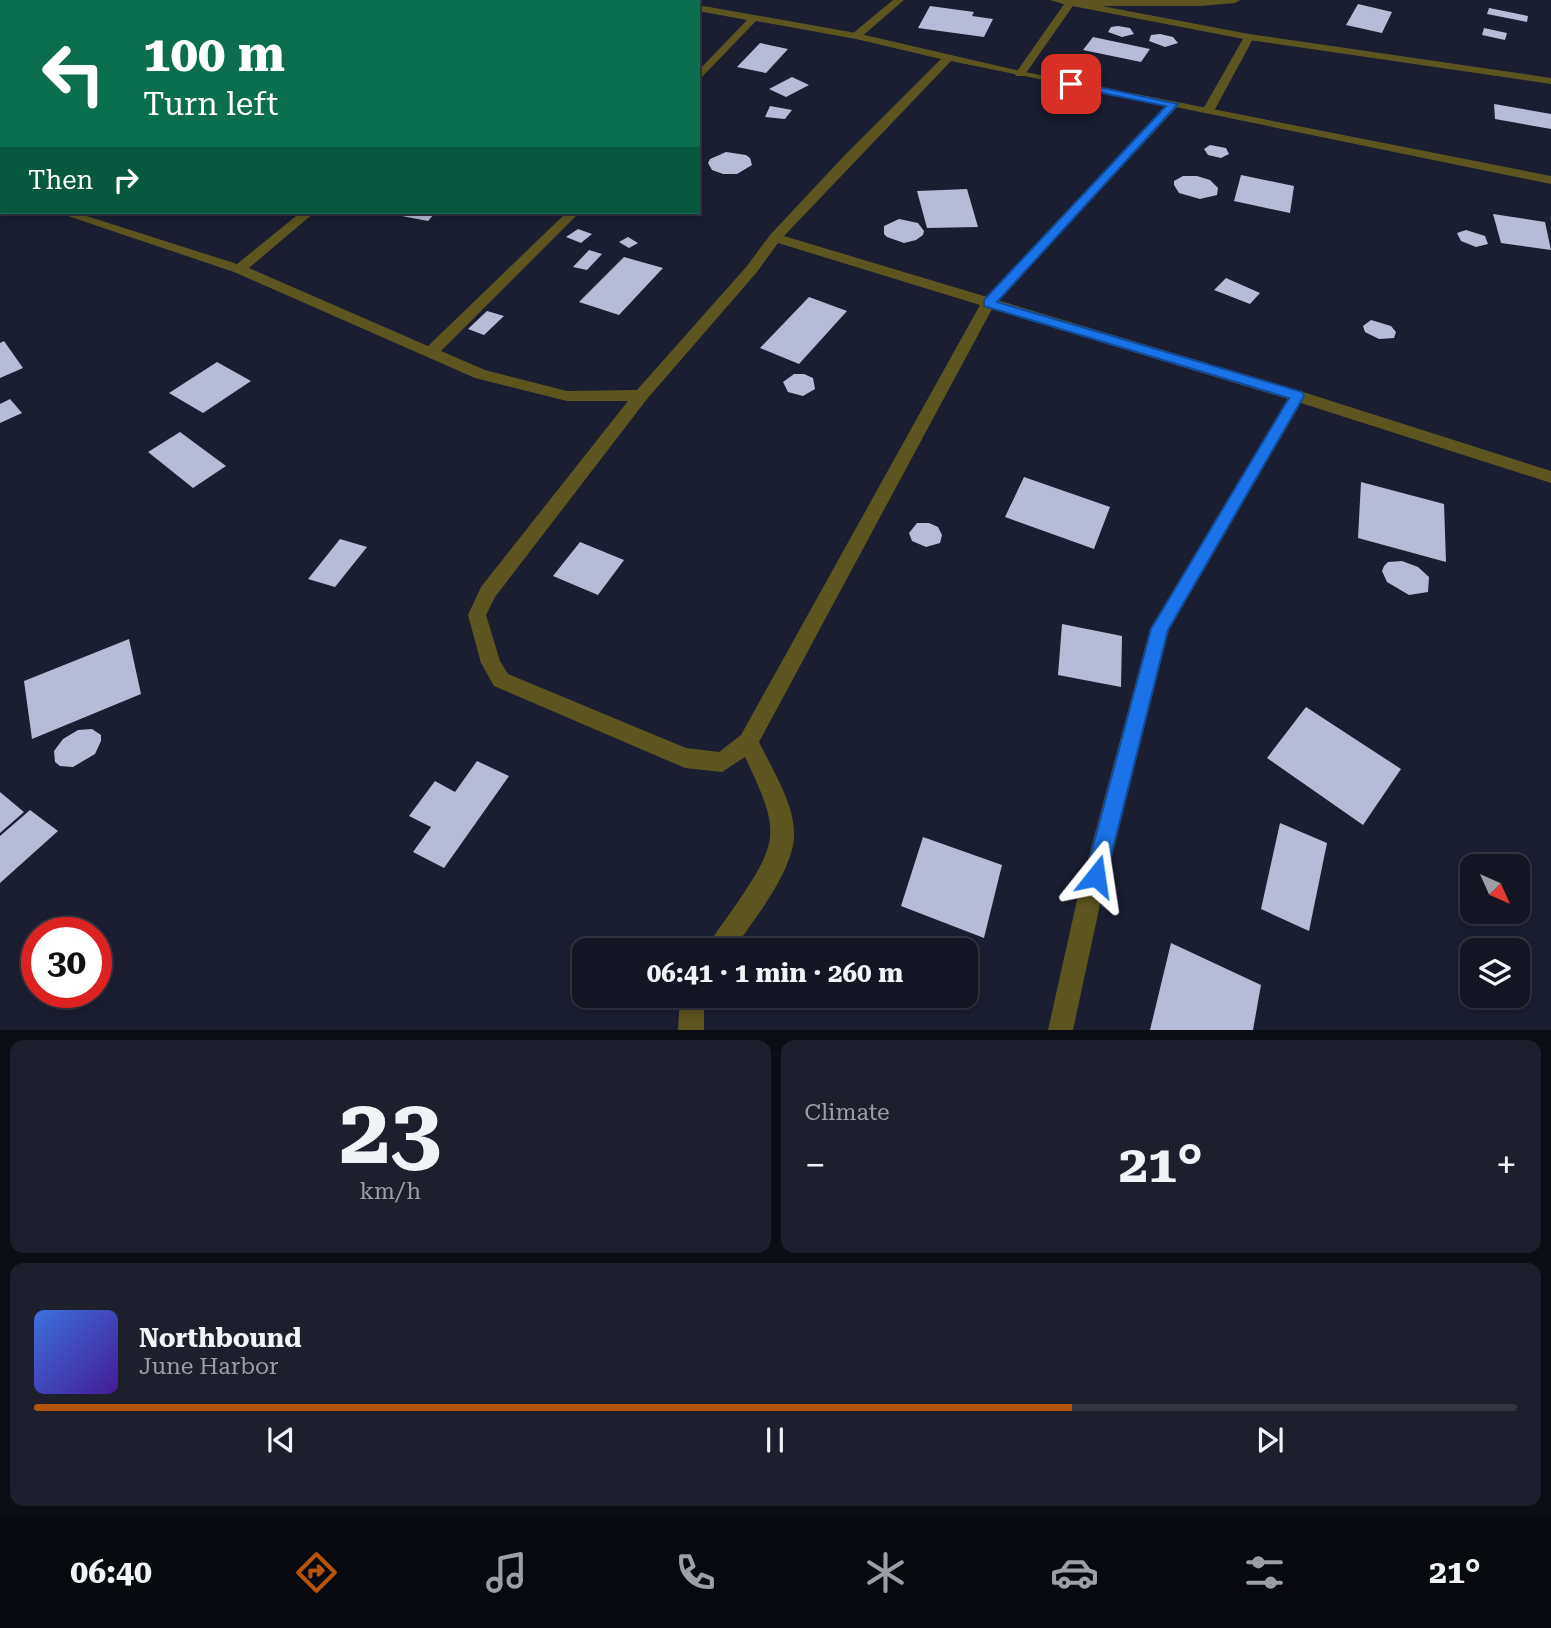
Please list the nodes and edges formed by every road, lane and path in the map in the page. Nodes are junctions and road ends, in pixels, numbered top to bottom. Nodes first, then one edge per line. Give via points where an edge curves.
1 (899, 0) edge
2 (1055, 0) edge
3 (1235, 0) edge
4 (1071, 1) edge
5 (700, 8) edge
6 (754, 18) junction
7 (856, 36) junction
8 (1249, 37) junction
9 (948, 58) junction
10 (1020, 74) junction
11 (700, 76) edge
12 (1551, 81) edge
13 (1173, 104) junction
14 (1208, 111) junction
15 (1551, 180) edge
16 (68, 214) edge
17 (307, 214) edge
18 (572, 214) edge
19 (775, 238) junction
20 (239, 269) junction
21 (988, 303) junction
22 (432, 351) junction
23 (641, 395) junction
24 (1297, 396) junction
25 (1551, 477) edge
26 (748, 742) junction
27 (727, 938) edge
28 (692, 1008) edge
29 (691, 1030) edge
30 (1060, 1030) edge

1 - 7 street
2 - 4 street
3 - 4 street
4 - 8 street
4 - 10 street
5 - 6 street
6 - 7 street
6 - 11 street
7 - 9 street
8 - 12 street
8 - 14 street
9 - 10 street
9 - 19 street
10 - 13 street
13 - 14 street
13 - 21 street
14 - 15 street
16 - 20 street
17 - 20 street
18 - 22 street
19 - 21 street
19 - 23 street
20 - 22 street
21 - 24 street
21 - 26 street
22 - 23 street via 480,374 567,396
23 - 26 street via 488,592 477,615 491,663 500,680 685,758 722,762
24 - 25 street
24 - 30 street via 1160,629
26 - 27 street via 775,803 783,837 778,857
28 - 29 street

